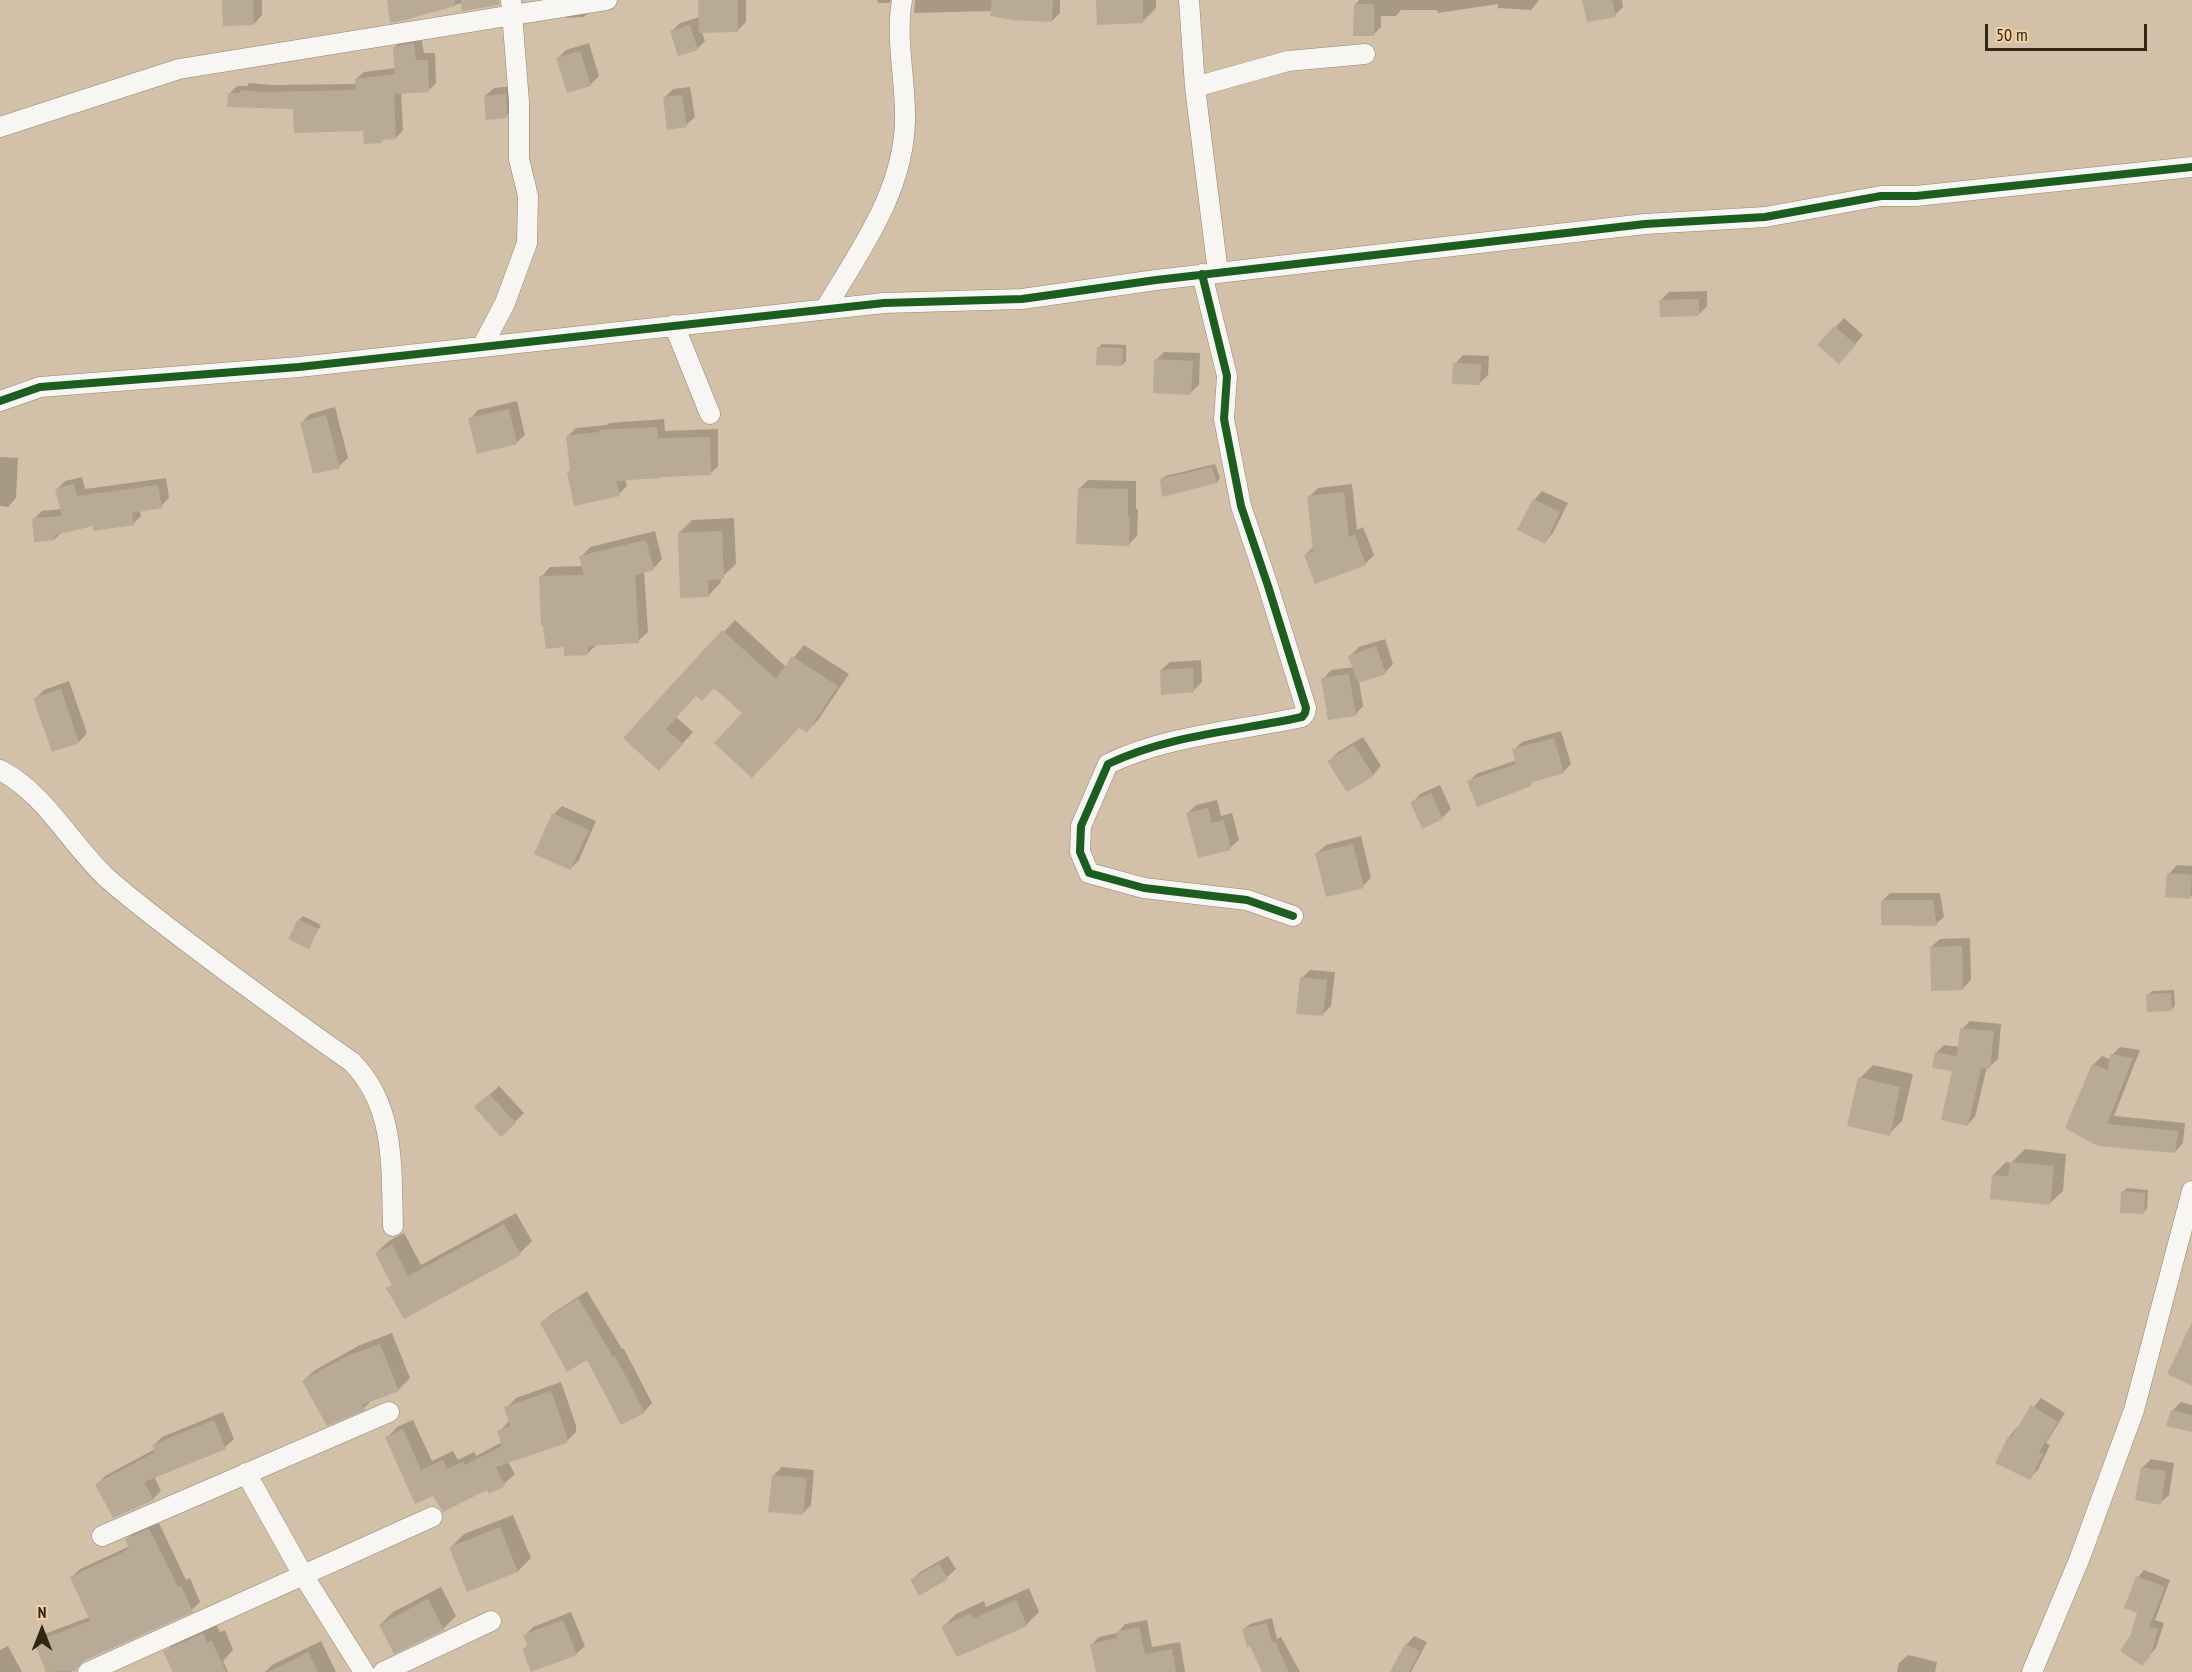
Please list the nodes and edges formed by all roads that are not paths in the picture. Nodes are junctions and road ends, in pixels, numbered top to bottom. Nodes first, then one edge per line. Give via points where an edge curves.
1 (607, 0) edge
2 (902, 0) edge
3 (1189, 0) edge
4 (512, 7) edge
5 (1365, 54) dead end
6 (1195, 87) junction
7 (0, 127) edge
8 (2192, 166) edge
9 (1210, 273) junction
10 (825, 309) junction
11 (674, 325) junction
12 (483, 345) junction
13 (0, 401) edge
14 (710, 414) dead end
15 (0, 770) edge
16 (1293, 916) dead end
17 (2192, 1191) edge
18 (393, 1226) dead end
19 (2186, 1247) edge
20 (389, 1412) dead end
21 (246, 1473) junction
22 (432, 1516) dead end
23 (102, 1536) dead end
24 (303, 1575) junction
25 (491, 1621) dead end
26 (88, 1672) edge
27 (364, 1672) edge
28 (383, 1672) edge
29 (2032, 1672) edge

1 - 4 street
2 - 10 street via 898,21 905,119 902,155 890,196
3 - 6 street
4 - 7 street via 179,69
4 - 12 street via 519,159 528,196 527,243 505,303
5 - 6 street via 1288,62
6 - 9 street
8 - 9 street via 1916,196 1881,196 1765,217 1645,224
9 - 10 street via 1022,299 884,303
9 - 16 street via 1227,376 1224,419 1241,506 1305,713 1302,717 1149,748 1108,764 1081,826 1080,852 1089,873 1144,888 1247,900
10 - 11 street
11 - 12 street
11 - 14 street
12 - 13 street via 299,367 40,387
15 - 18 street via 32,793 98,869 144,910 365,1075 379,1102 390,1146
17 - 19 street
19 - 29 street via 2134,1410 2079,1560
20 - 21 street
21 - 23 street
21 - 24 street
22 - 24 street
24 - 26 street
24 - 27 street
25 - 28 street

